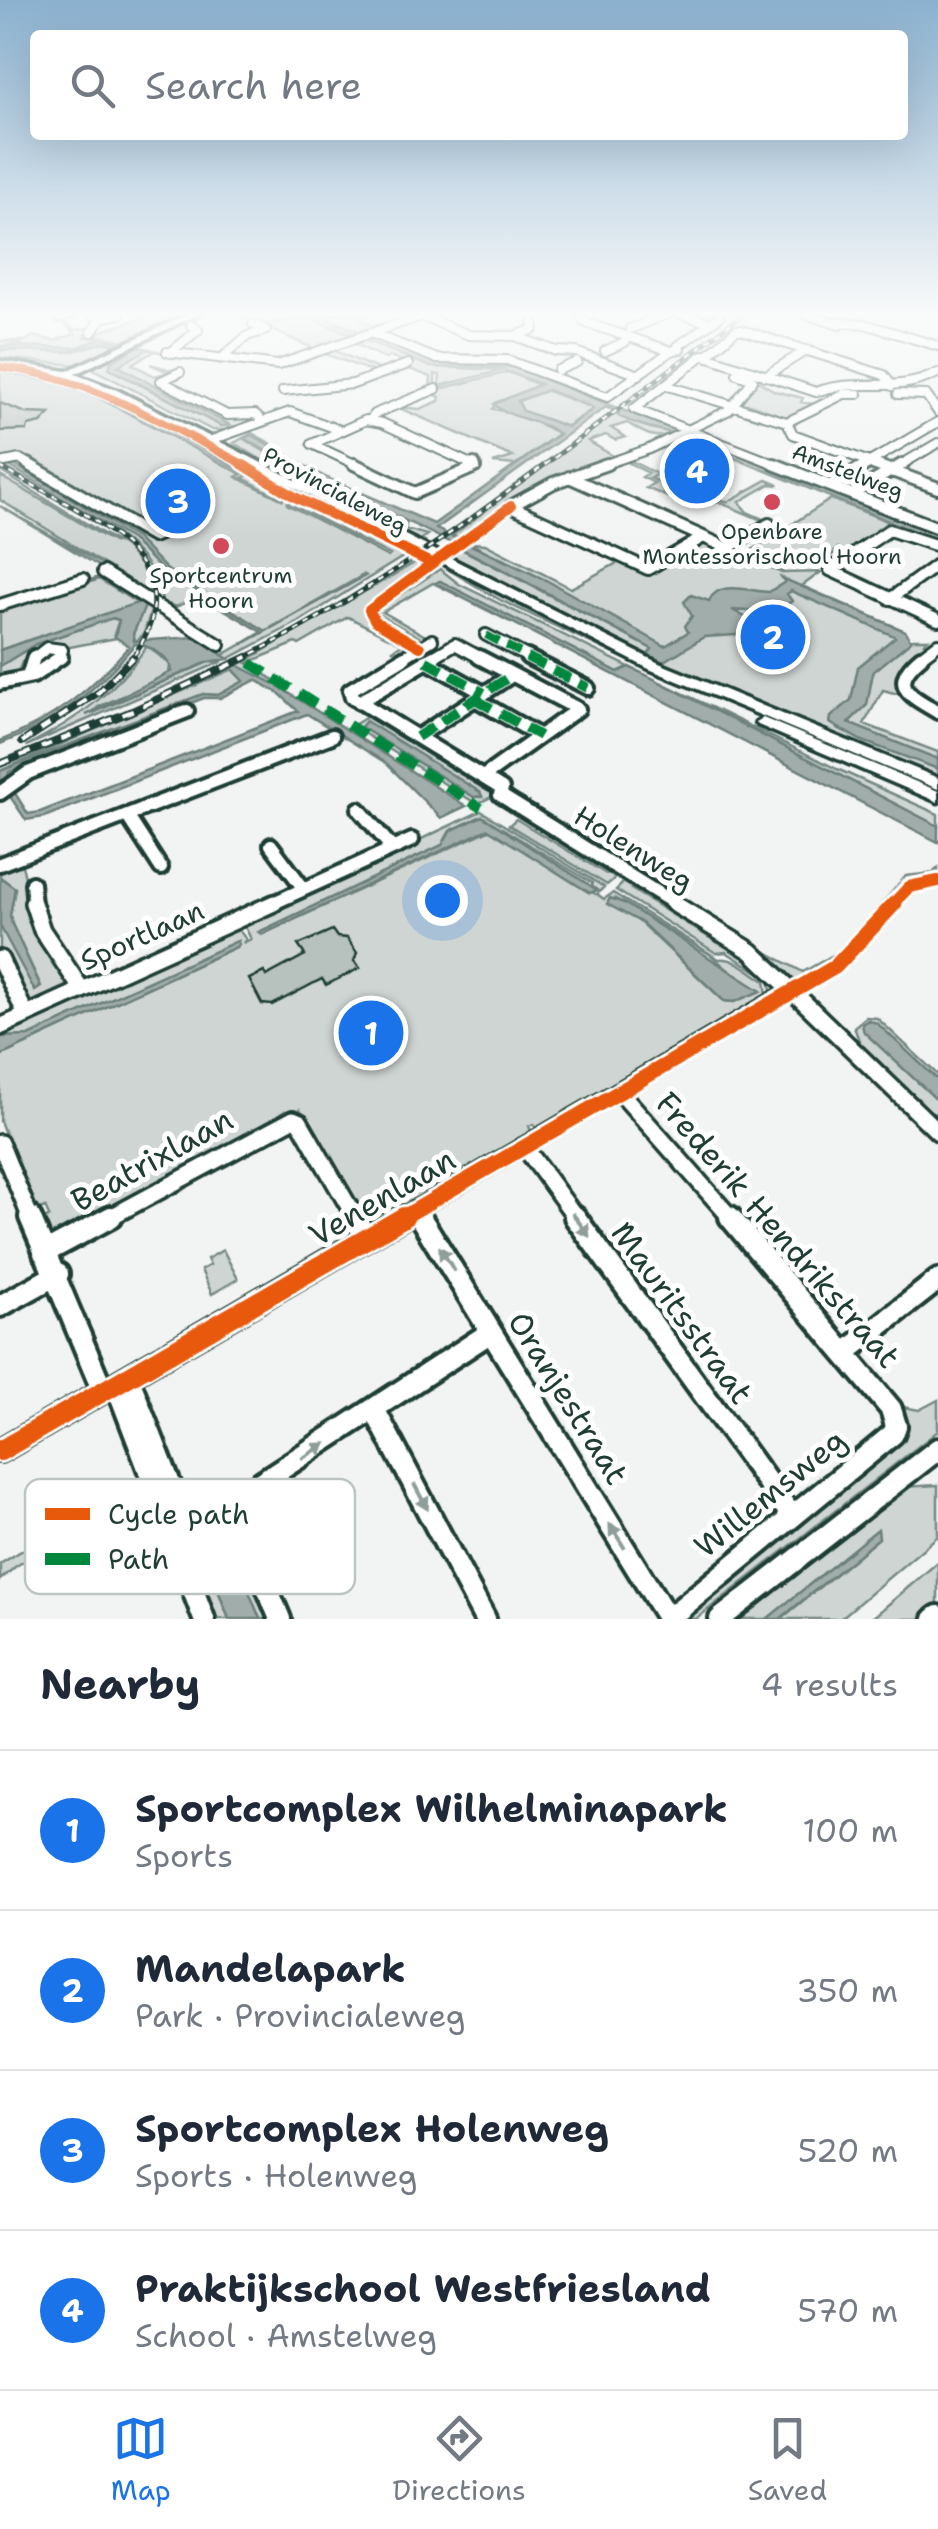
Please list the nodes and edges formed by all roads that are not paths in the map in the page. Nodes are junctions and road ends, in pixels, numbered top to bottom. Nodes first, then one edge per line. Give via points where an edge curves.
1 (129, 390) edge
2 (178, 390) edge
3 (304, 390) edge
4 (435, 390) edge
5 (593, 390) edge
6 (618, 390) edge
7 (658, 390) edge
8 (683, 390) edge
9 (742, 390) edge
10 (934, 390) edge
11 (283, 392) joint
12 (926, 395) junction
13 (732, 405) junction
14 (937, 410) edge
15 (290, 412) junction
16 (371, 419) junction
17 (262, 421) junction
18 (788, 422) junction
19 (938, 422) edge
20 (340, 430) junction
21 (681, 433) junction
22 (912, 437) junction
23 (215, 438) junction
24 (936, 444) edge
25 (870, 462) junction
26 (0, 463) edge
27 (893, 471) junction
28 (570, 477) junction
29 (831, 485) junction
30 (938, 488) edge
31 (854, 494) junction
32 (195, 518) dead end
33 (769, 524) dead end
34 (938, 528) edge
35 (702, 538) junction
36 (938, 546) edge
37 (938, 564) edge
38 (103, 572) dead end
39 (83, 579) dead end
40 (890, 598) junction
41 (0, 605) edge
42 (938, 620) edge
43 (486, 635) dead end
44 (432, 640) dead end
45 (938, 644) edge
46 (220, 645) dead end
47 (426, 661) junction
48 (660, 669) junction
49 (512, 675) junction
50 (28, 677) dead end
51 (0, 683) edge
52 (588, 688) dead end
53 (480, 696) junction
54 (359, 702) junction
55 (188, 711) dead end
56 (938, 712) edge
57 (332, 736) dead end
58 (540, 736) junction
59 (417, 737) junction
60 (483, 777) junction
61 (938, 784) edge
62 (0, 794) edge
63 (938, 798) edge
64 (358, 809) dead end
65 (128, 817) junction
66 (412, 840) dead end
67 (271, 845) dead end
68 (392, 848) junction
69 (0, 864) edge
70 (161, 868) dead end
71 (32, 884) dead end
72 (304, 889) junction
73 (0, 959) edge
74 (82, 990) junction
75 (791, 990) junction
76 (26, 1015) junction
77 (0, 1028) edge
78 (618, 1091) junction
79 (938, 1132) edge
80 (0, 1143) edge
81 (524, 1146) junction
82 (415, 1209) junction
83 (366, 1237) junction
84 (44, 1253) junction
85 (58, 1274) junction
86 (938, 1280) edge
87 (0, 1306) edge
88 (491, 1332) junction
89 (845, 1353) junction
90 (116, 1384) junction
91 (891, 1409) joint
92 (375, 1410) junction
93 (938, 1449) edge
94 (0, 1451) edge
95 (152, 1479) edge
96 (270, 1479) edge
97 (792, 1516) junction
98 (194, 1594) edge
99 (270, 1594) edge
100 (204, 1619) edge
101 (280, 1619) edge
102 (485, 1619) edge
103 (668, 1619) edge
104 (720, 1619) edge

1 - 23 main road, Provincialeweg
2 - 17 street via 227,415 255,414
3 - 11 street
4 - 16 street
5 - 6 street via 608,396
7 - 21 street, Amstelweg via 634,409
8 - 13 street
9 - 13 street
10 - 12 street
11 - 15 street
12 - 14 street
12 - 18 street via 844,394
13 - 18 street
13 - 21 street
15 - 17 street
15 - 20 street
16 - 20 street
16 - 20 street via 476,468 412,493 312,444
17 - 23 street
18 - 25 street via 794,434
19 - 22 street
21 - 28 street
21 - 29 street, Amstelweg
22 - 24 street
22 - 25 street
23 - 48 main road, Provincialeweg
24 - 27 street
25 - 27 street
25 - 29 street
26 - 32 street via 20,459 153,537
27 - 30 street
27 - 31 street
28 - 35 street
28 - 35 street via 511,506 648,569
29 - 31 street, Amstelweg
31 - 34 street, Amstelweg
33 - 35 street via 728,548
36 - 40 street via 889,530 830,570
37 - 40 street
38 - 46 street
39 - 41 street
40 - 42 street
43 - 52 street
44 - 54 street via 350,690
45 - 56 street via 902,679 908,695
47 - 49 street via 454,644
47 - 53 street
47 - 54 street
48 - 61 main road, Provincialeweg
48 - 63 main road, Provincialeweg via 784,733
49 - 53 street
49 - 58 street via 578,709
50 - 51 street
53 - 58 street
53 - 59 street
54 - 59 street, Holenweg
55 - 62 street via 28,773
57 - 65 street
58 - 60 street
59 - 60 street, Holenweg
60 - 75 street, Holenweg via 502,788 500,795 742,944
64 - 68 street
65 - 69 street
65 - 70 street
66 - 68 street, Sportlaan
67 - 72 street
68 - 72 street, Sportlaan
71 - 74 street via 40,933
72 - 74 street, Sportlaan
73 - 76 street
74 - 76 street, Sportlaan
75 - 78 street, Venenlaan
75 - 79 street, Holenweg
76 - 77 street, Sportlaan
78 - 81 street, Venenlaan
78 - 89 street, Frederik Hendrikstraat
80 - 84 street
81 - 82 street, Venenlaan
81 -> 97 street, Mauritsstraat
82 - 83 street, Venenlaan
88 -> 82 street, Oranjestraat
83 - 84 street, Beatrixlaan via 300,1122 289,1120
83 - 90 street, Venenlaan
84 - 85 street
85 - 87 street
85 - 90 street
86 - 89 street
88 - 92 street
103 -> 88 street, Oranjestraat
89 - 91 street, Frederik Hendrikstraat
90 - 94 street, Venenlaan
90 - 95 street
91 - 97 street, Willemsweg via 892,1434
96 -> 92 street
92 -> 102 street
93 - 104 street
97 - 103 street, Willemsweg
98 - 100 street
99 - 101 street

